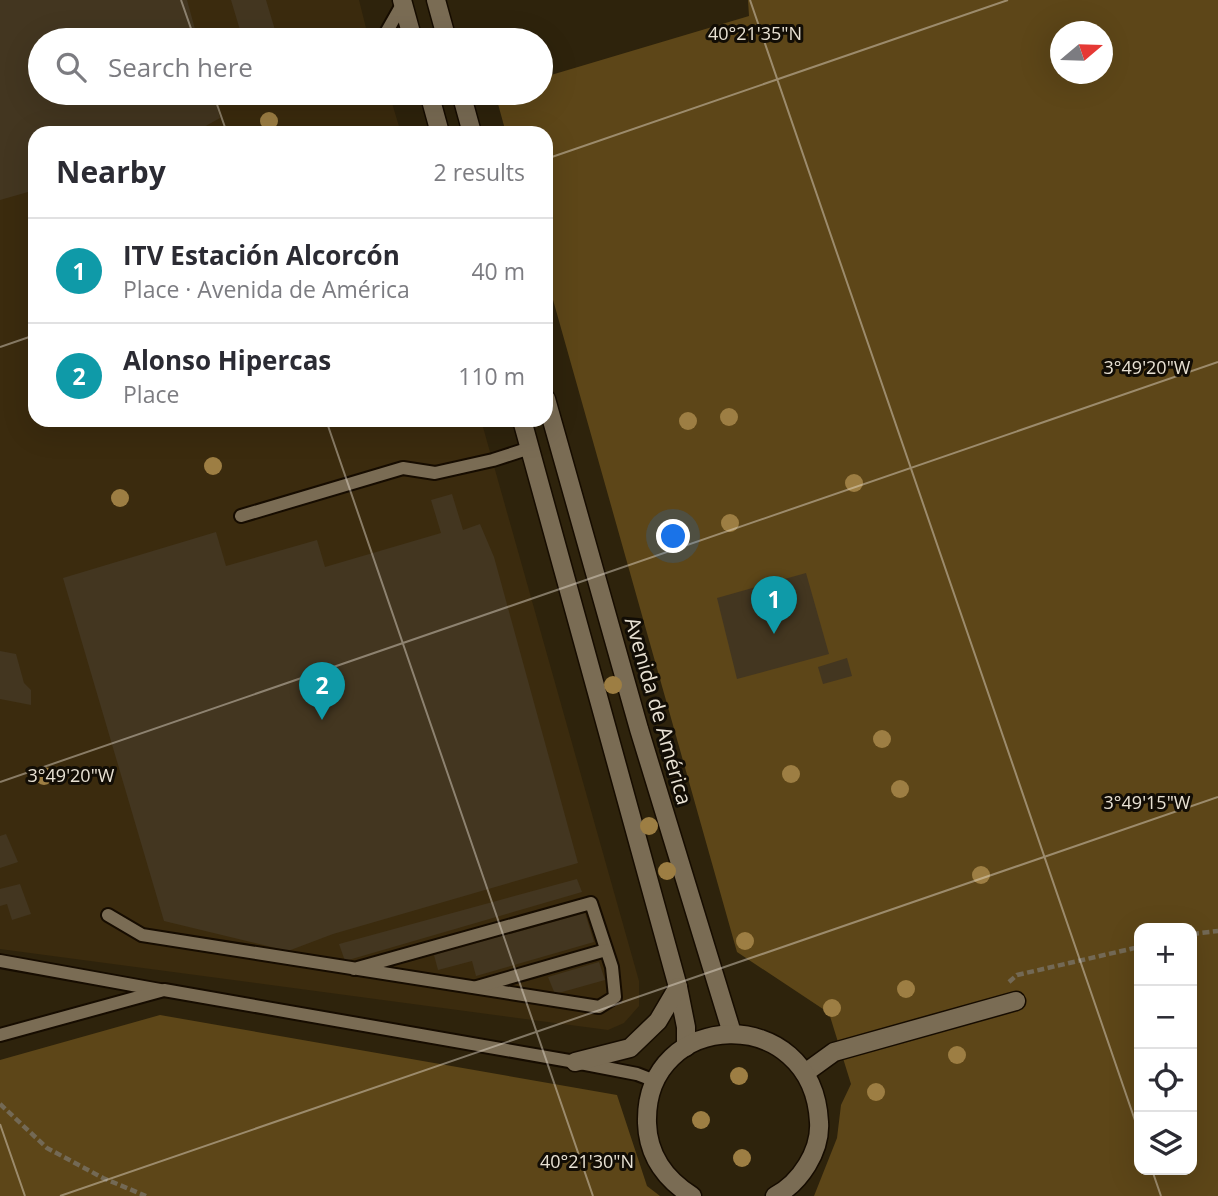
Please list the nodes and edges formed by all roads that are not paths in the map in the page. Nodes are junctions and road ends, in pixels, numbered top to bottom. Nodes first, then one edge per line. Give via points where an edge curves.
1 (436, 0) edge
2 (402, 1) edge
3 (388, 28) edge
4 (410, 28) edge
5 (444, 28) edge
6 (432, 105) edge
7 (464, 105) edge
8 (438, 126) edge
9 (470, 126) edge
10 (553, 424) edge
11 (524, 427) edge
12 (530, 448) junction
13 (240, 516) dead end
14 (108, 915) dead end
15 (607, 950) junction
16 (0, 961) edge
17 (354, 969) junction
18 (678, 987) junction
19 (473, 988) junction
20 (164, 990) junction
21 (1016, 1001) road end
22 (732, 1033) junction
23 (0, 1035) edge
24 (686, 1046) junction
25 (575, 1062) junction
26 (805, 1073) junction
27 (655, 1081) junction
28 (777, 1195) edge
29 (692, 1196) edge

1 - 5 street
2 - 3 lane
2 - 4 street
6 - 8 street
7 - 9 street
10 - 22 street, Avenida de América
11 - 12 street
12 - 13 lane via 435,473 403,468
12 - 18 street
14 - 17 lane via 142,936
15 - 17 lane via 592,903
15 - 19 lane
15 - 19 lane via 615,997 599,1007
16 - 20 lane
17 - 19 lane
18 - 24 street
18 - 25 street via 659,1021 630,1048
20 - 23 lane
20 - 25 lane
21 - 26 street via 834,1052
22 - 24 street
22 - 26 street via 761,1038 786,1051
24 - 27 street
25 - 27 lane
26 - 28 street via 817,1098 820,1125 814,1152 800,1176
27 - 29 street via 647,1108 647,1136 657,1163 674,1185

